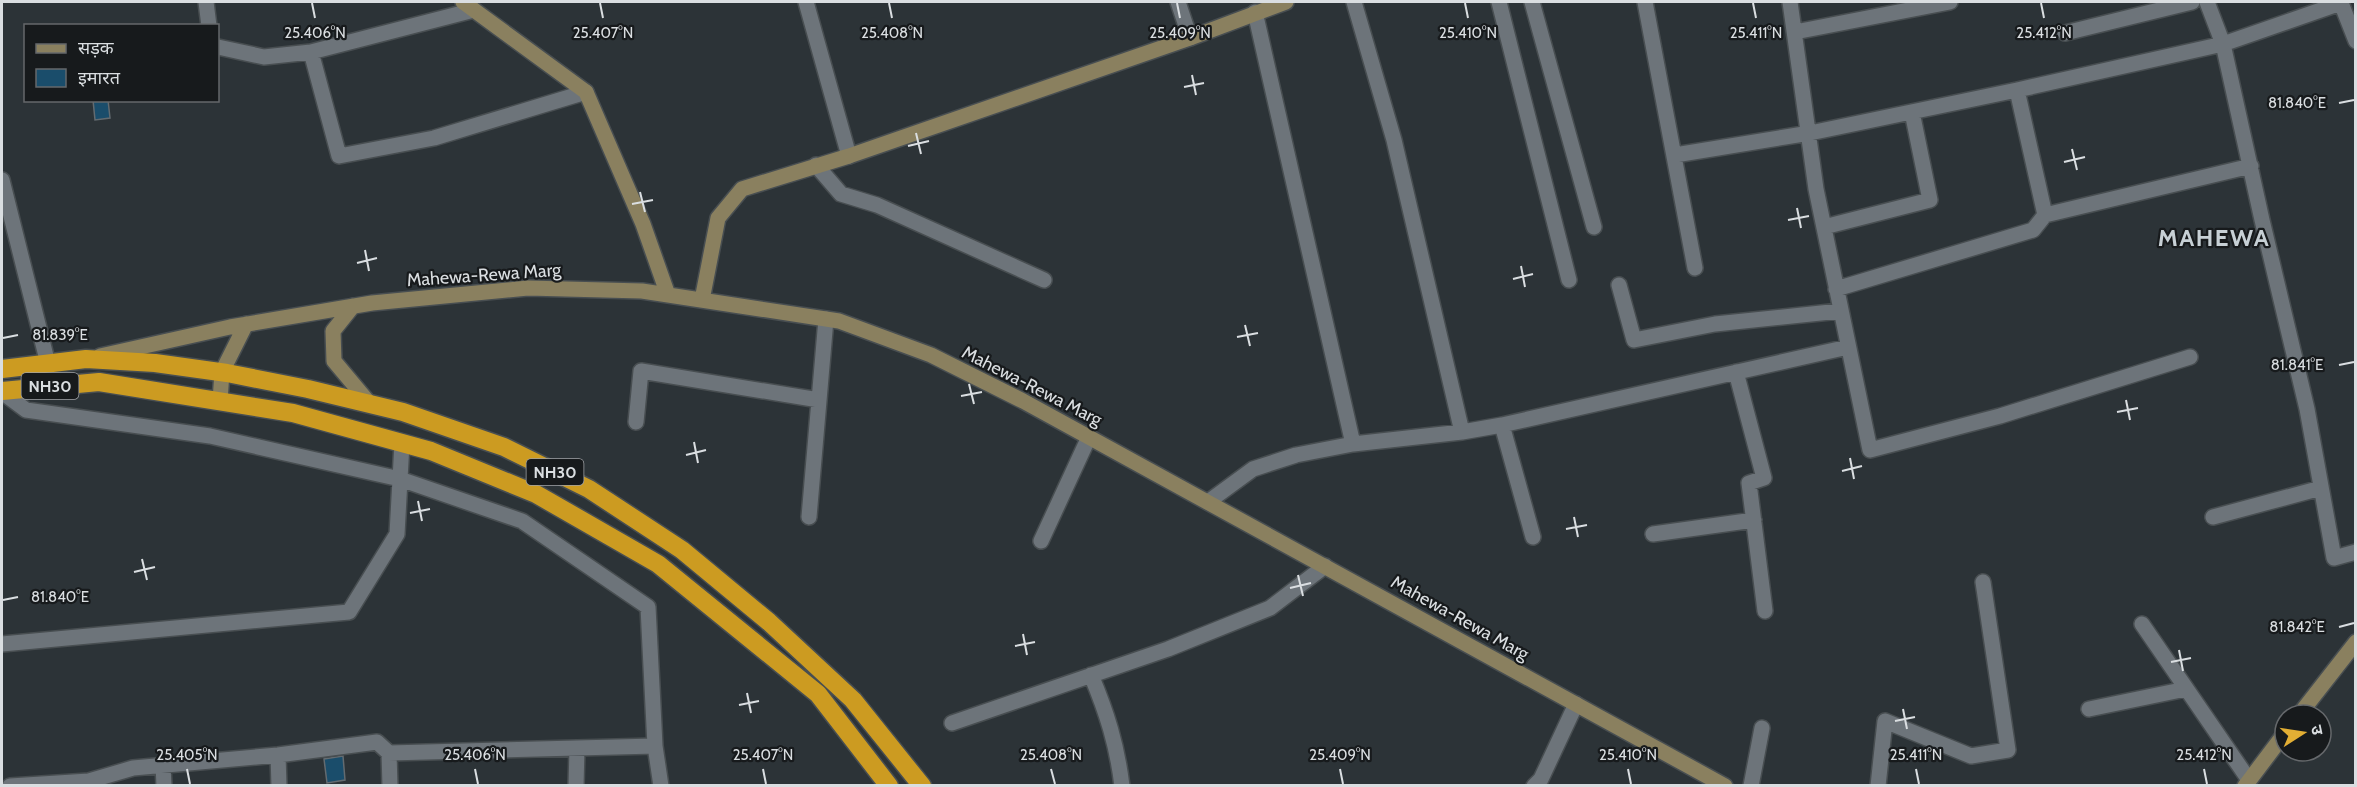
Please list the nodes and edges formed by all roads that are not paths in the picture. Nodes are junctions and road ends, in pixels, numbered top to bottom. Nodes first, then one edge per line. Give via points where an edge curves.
1 (206, 2) edge
2 (806, 2) edge
3 (1178, 2) edge
4 (1286, 2) edge
5 (1354, 2) edge
6 (1499, 2) edge
7 (1533, 2) edge
8 (1645, 2) edge
9 (1790, 2) edge
10 (1950, 2) edge
11 (2192, 2) edge
12 (2207, 2) edge
13 (468, 6) edge
14 (1255, 12) junction
15 (209, 24) edge
16 (1795, 32) junction
17 (2065, 33) dead end
18 (1190, 38) junction
19 (2355, 41) edge
20 (2223, 44) junction
21 (219, 47) edge
22 (311, 52) junction
23 (2017, 90) junction
24 (586, 92) junction
25 (1912, 112) junction
26 (1810, 133) junction
27 (1675, 155) junction
28 (849, 156) junction
29 (816, 165) junction
30 (2251, 166) junction
31 (2, 180) edge
32 (2045, 215) junction
33 (1594, 227) dead end
34 (1824, 227) junction
35 (1695, 268) dead end
36 (1044, 280) dead end
37 (1569, 280) dead end
38 (1619, 285) dead end
39 (1836, 289) junction
40 (668, 295) junction
41 (702, 300) junction
42 (353, 306) junction
43 (1840, 311) junction
44 (826, 319) junction
45 (246, 324) junction
46 (1848, 347) junction
47 (2190, 357) dead end
48 (86, 359) junction
49 (48, 364) junction
50 (2, 369) edge
51 (222, 372) junction
52 (1736, 372) junction
53 (2, 392) edge
54 (819, 400) junction
55 (220, 401) junction
56 (370, 404) junction
57 (636, 422) dead end
58 (1502, 425) junction
59 (1461, 432) junction
60 (1089, 437) junction
61 (402, 443) junction
62 (1353, 444) junction
63 (400, 479) junction
64 (2321, 488) junction
65 (1208, 502) junction
66 (809, 517) dead end
67 (2213, 517) dead end
68 (1754, 520) junction
69 (1653, 534) dead end
70 (1533, 537) dead end
71 (1041, 541) dead end
72 (2355, 552) edge
73 (1325, 566) junction
74 (1983, 582) dead end
75 (1765, 611) dead end
76 (2142, 624) dead end
77 (2355, 643) edge
78 (2, 644) edge
79 (1091, 675) junction
80 (2186, 689) junction
81 (2308, 703) edge
82 (1576, 704) junction
83 (2089, 709) dead end
84 (952, 723) dead end
85 (1762, 728) dead end
86 (655, 746) junction
87 (577, 748) junction
88 (2273, 749) edge
89 (389, 753) junction
90 (278, 755) junction
91 (163, 765) junction
92 (2247, 783) edge
93 (10, 786) edge
94 (164, 786) edge
95 (279, 786) edge
96 (390, 786) edge
97 (576, 786) edge
98 (661, 786) edge
99 (889, 786) edge
100 (922, 786) edge
101 (1122, 786) edge
102 (1533, 786) edge
103 (1725, 786) edge
104 (1751, 786) edge
105 (1878, 786) edge

1 - 15 street
2 - 28 street
3 - 18 street
4 - 14 main road
5 - 59 street via 1394,140
6 - 37 street
7 - 33 street
8 - 27 street
9 - 16 street
10 - 16 street
11 - 17 street
12 - 20 street
13 - 22 street
13 - 24 main road
14 - 18 main road
14 - 62 street
16 - 26 street
18 - 28 main road
19 - 20 street via 2341,3
20 - 23 street
20 - 30 street
21 - 22 street via 264,57
22 - 24 street via 339,156 434,138
23 - 25 street
23 - 32 street
24 - 40 main road via 643,224
25 - 26 street
25 - 34 street via 1930,200
26 - 27 street
26 - 34 street
27 - 35 street
28 - 29 main road
29 - 36 street via 841,194 877,205
29 - 41 main road via 742,189 718,218
30 - 32 street
30 - 64 street via 2307,409
31 - 49 street
32 - 39 street via 2033,230
34 - 39 street
38 - 43 street via 1634,340 1715,324
39 - 43 street
40 - 41 main road, Mahewa-Rewa Marg
40 - 42 main road, Mahewa-Rewa Marg via 528,288
41 - 44 main road, Mahewa-Rewa Marg
42 - 45 main road, Mahewa-Rewa Marg
42 - 56 main road via 333,331 334,361
43 - 46 street
44 - 54 street
44 - 60 main road, Mahewa-Rewa Marg via 931,355
45 - 48 main road, Mahewa-Rewa Marg
45 - 51 main road
46 - 47 street via 1870,450 2000,416
46 - 52 street
48 - 49 highway, NH30
48 - 51 highway, NH30
49 - 50 highway, NH30
51 - 55 main road
51 - 56 highway, NH30
52 - 58 street
52 - 68 street via 1764,478 1749,483
53 - 55 highway, NH30 via 99,382
53 - 63 street via 26,410 210,436
54 - 57 street via 641,371
54 - 66 street
55 - 61 highway, NH30 via 293,413
56 - 100 highway, NH30 via 504,447 589,489 682,550 769,622 853,700
58 - 59 street
58 - 70 street
59 - 62 street
60 - 65 main road, Mahewa-Rewa Marg
60 - 71 street
61 - 63 street
61 - 99 highway, NH30 via 536,494 658,564 818,694
62 - 65 street via 1296,455 1253,469
63 - 78 street via 397,534 349,612
63 - 86 street via 522,521 648,607
64 - 67 street
64 - 72 street via 2334,558
65 - 73 main road, Mahewa-Rewa Marg
68 - 69 street
68 - 75 street
73 - 79 street via 1270,608
73 - 82 main road, Mahewa-Rewa Marg
74 - 105 street via 2008,750 1971,756 1886,721
76 - 80 street
77 - 81 main road
79 - 84 street
79 - 101 street via 1110,720
80 - 83 street
80 - 92 street
82 - 102 street
82 - 103 main road, Mahewa-Rewa Marg
85 - 104 street
86 - 87 street
86 - 98 street
87 - 89 street
87 - 97 street
88 - 92 main road
89 - 90 street via 377,742
89 - 96 street
90 - 91 street
90 - 95 street
91 - 93 street via 134,768 89,782
91 - 94 street

